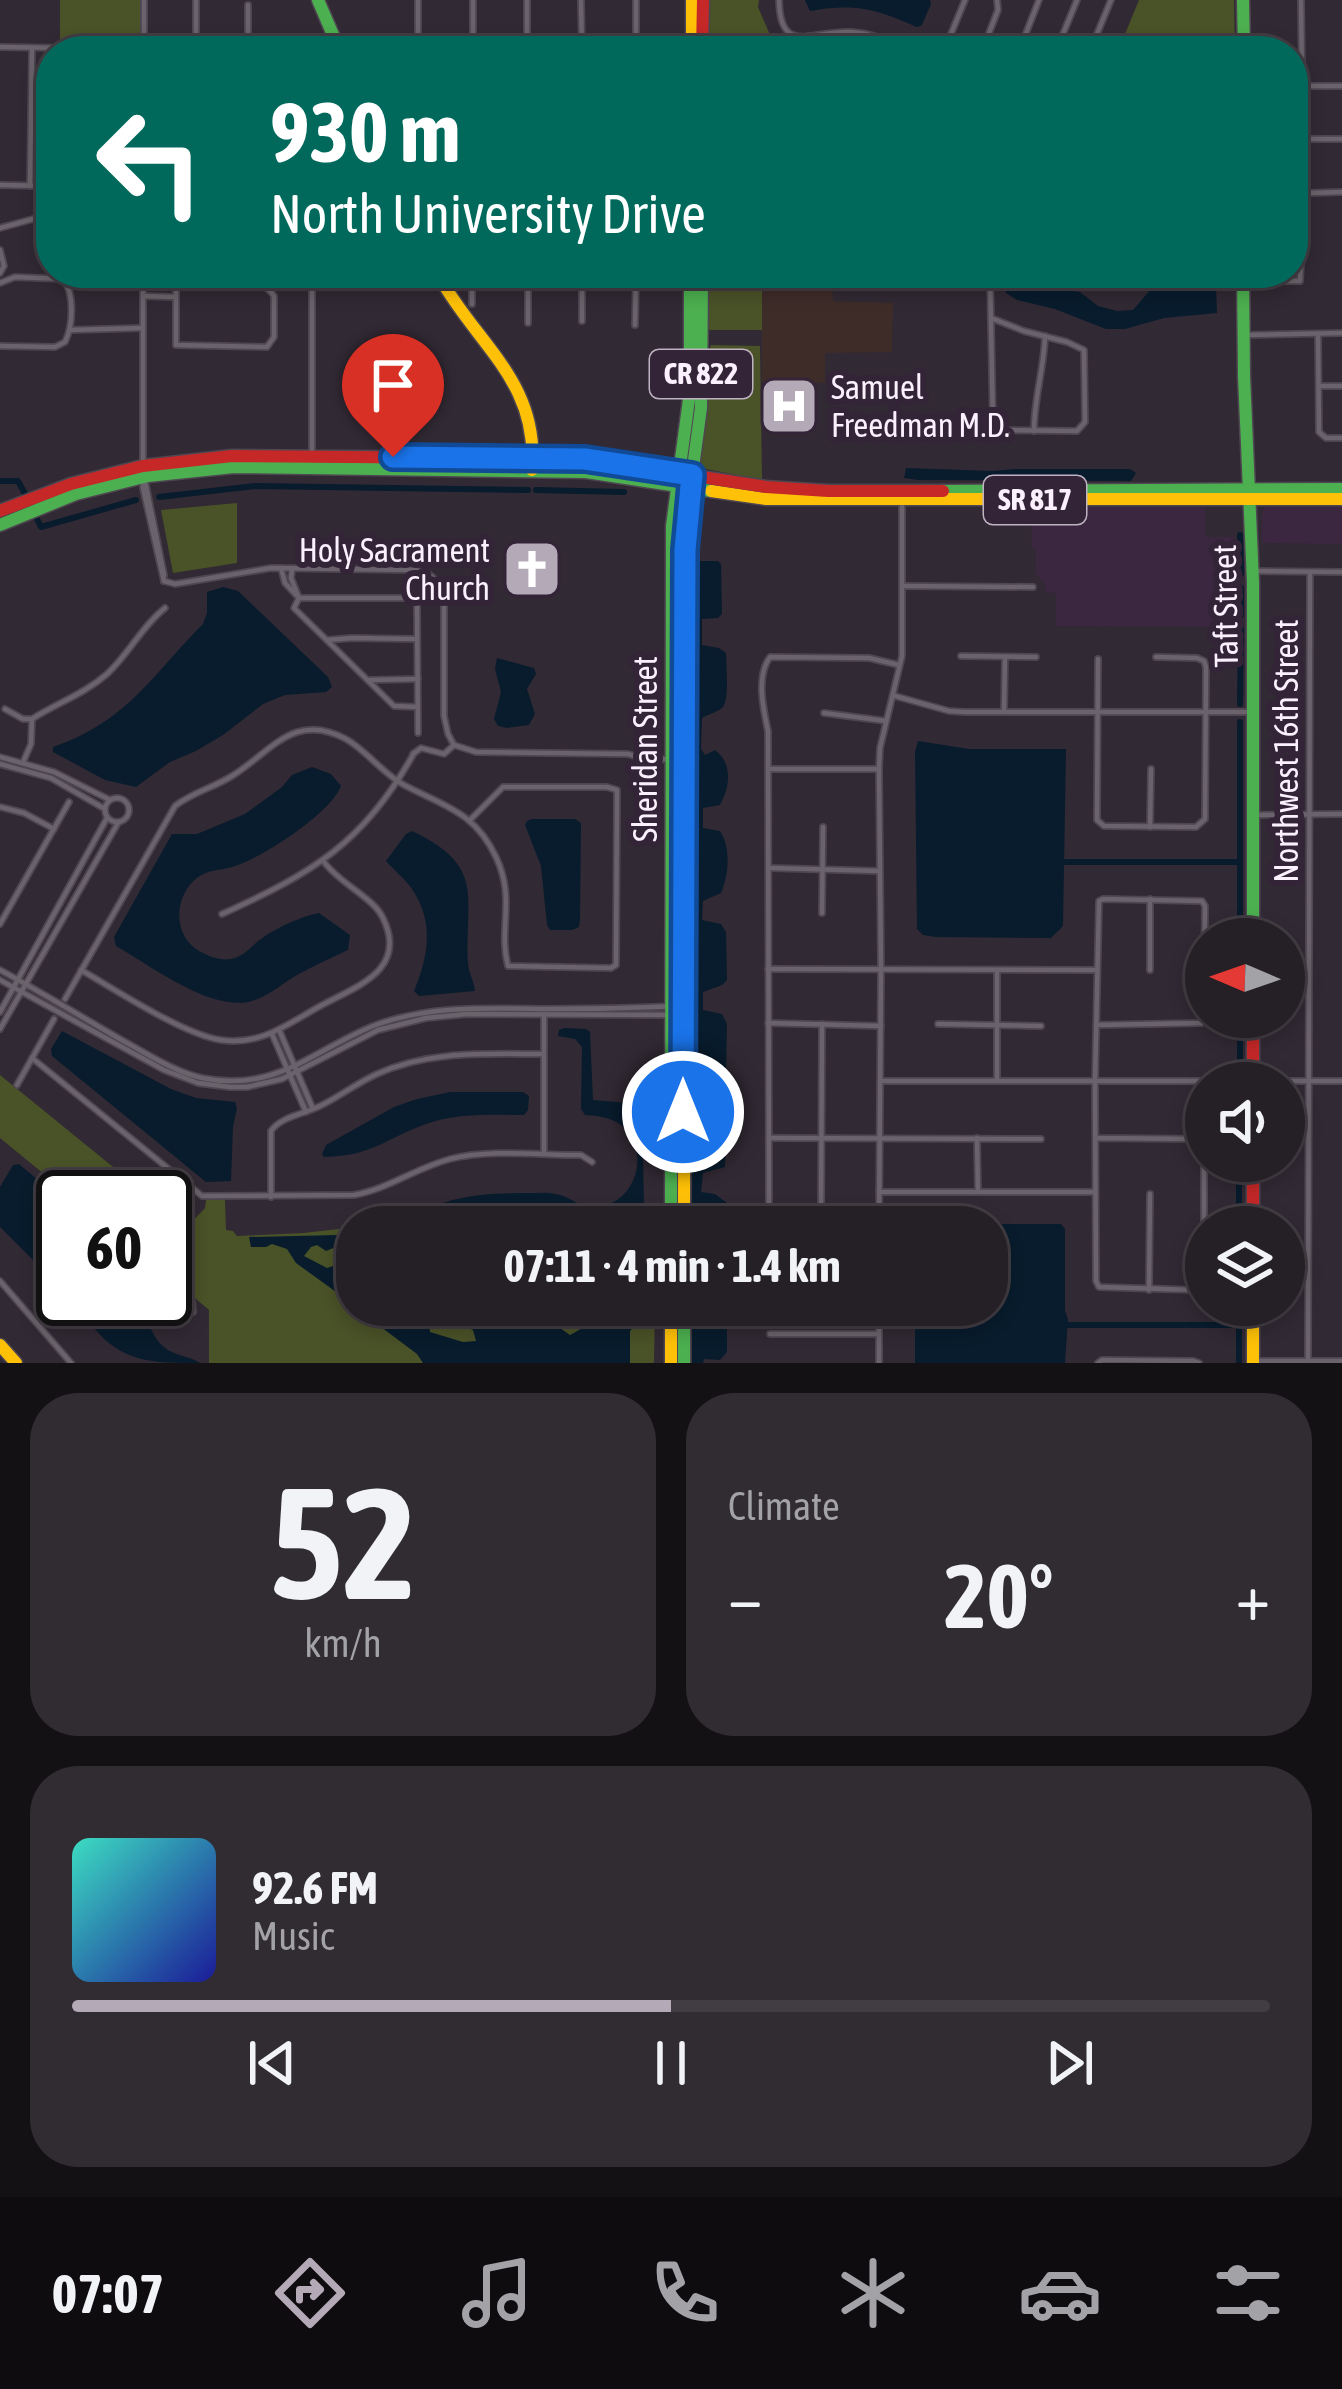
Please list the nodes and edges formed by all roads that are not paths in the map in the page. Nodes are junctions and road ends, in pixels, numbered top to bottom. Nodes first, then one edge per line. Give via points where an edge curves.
1 (144, 0) edge
2 (196, 0) edge
3 (318, 0) edge
4 (418, 0) edge
5 (473, 0) edge
6 (527, 0) edge
7 (581, 0) edge
8 (636, 0) edge
9 (692, 0) edge
10 (703, 0) edge
11 (779, 0) edge
12 (965, 0) edge
13 (997, 0) edge
14 (1039, 0) edge
15 (1077, 0) edge
16 (1111, 0) edge
17 (1244, 0) edge
18 (1301, 0) edge
19 (248, 5) dead end
20 (144, 36) edge
21 (196, 36) edge
22 (249, 36) edge
23 (334, 36) edge
24 (418, 36) edge
25 (473, 36) edge
26 (527, 36) edge
27 (581, 36) edge
28 (636, 36) edge
29 (692, 36) edge
30 (702, 36) edge
31 (797, 36) edge
32 (818, 36) edge
33 (872, 36) edge
34 (950, 36) edge
35 (988, 36) edge
36 (1026, 36) edge
37 (1062, 36) edge
38 (1096, 36) edge
39 (1244, 36) edge
40 (1301, 36) edge
41 (0, 47) edge
42 (32, 48) junction
43 (36, 48) edge
44 (1308, 84) edge
45 (1342, 86) edge
46 (1308, 139) edge
47 (1342, 139) edge
48 (0, 185) edge
49 (30, 185) junction
50 (36, 185) edge
51 (1342, 192) edge
52 (1308, 194) edge
53 (36, 220) edge
54 (0, 227) edge
55 (0, 250) edge
56 (0, 273) edge
57 (36, 278) edge
58 (0, 283) edge
59 (68, 288) edge
60 (143, 288) edge
61 (176, 288) edge
62 (270, 288) edge
63 (312, 288) edge
64 (446, 288) edge
65 (472, 288) edge
66 (528, 288) edge
67 (582, 288) edge
68 (636, 288) edge
69 (690, 288) edge
70 (702, 288) edge
71 (991, 288) edge
72 (1243, 288) edge
73 (143, 296) junction
74 (176, 297) junction
75 (472, 304) dead end
76 (991, 318) junction
77 (582, 321) dead end
78 (528, 323) dead end
79 (635, 325) dead end
80 (142, 328) junction
81 (70, 330) junction
82 (1318, 334) junction
83 (1342, 334) edge
84 (1244, 335) junction
85 (1045, 336) junction
86 (0, 346) edge
87 (1318, 386) junction
88 (1342, 386) edge
89 (1034, 430) junction
90 (1342, 438) edge
91 (315, 462) junction
92 (533, 464) junction
93 (144, 471) junction
94 (684, 481) junction
95 (1342, 488) edge
96 (1250, 493) junction
97 (902, 495) junction
98 (1342, 499) edge
99 (0, 511) edge
100 (0, 525) edge
101 (281, 568) junction
102 (292, 568) junction
103 (1253, 571) junction
104 (1310, 572) junction
105 (1342, 572) edge
106 (290, 584) junction
107 (903, 586) junction
108 (1033, 587) dead end
109 (299, 598) junction
110 (165, 608) dead end
111 (417, 639) junction
112 (327, 640) junction
113 (961, 656) dead end
114 (1004, 657) junction
115 (1036, 657) dead end
116 (1156, 657) dead end
117 (1098, 659) dead end
118 (901, 665) junction
119 (418, 679) junction
120 (369, 680) junction
121 (892, 696) junction
122 (418, 707) junction
123 (5, 709) dead end
124 (1096, 712) junction
125 (1253, 712) junction
126 (824, 713) dead end
127 (1004, 713) junction
128 (1206, 713) junction
129 (32, 719) junction
130 (886, 721) junction
131 (418, 733) dead end
132 (454, 745) junction
133 (672, 759) junction
134 (0, 760) edge
135 (22, 765) junction
136 (768, 769) junction
137 (879, 769) junction
138 (1150, 769) dead end
139 (396, 781) junction
140 (110, 800) junction
141 (69, 802) dead end
142 (0, 807) edge
143 (105, 808) junction
144 (1309, 814) junction
145 (1342, 814) edge
146 (1253, 815) junction
147 (107, 818) junction
148 (470, 820) junction
149 (118, 823) junction
150 (824, 827) dead end
151 (1150, 827) junction
152 (54, 829) junction
153 (323, 862) junction
154 (768, 868) junction
155 (823, 870) junction
156 (879, 871) junction
157 (1150, 899) junction
158 (822, 913) dead end
159 (222, 914) dead end
160 (1253, 918) edge
161 (0, 924) edge
162 (768, 969) junction
163 (881, 969) junction
164 (0, 970) edge
165 (81, 970) junction
166 (997, 970) junction
167 (1096, 970) junction
168 (1150, 970) dead end
169 (0, 980) edge
170 (20, 986) junction
171 (64, 999) dead end
172 (677, 1010) junction
173 (544, 1011) junction
174 (0, 1012) edge
175 (54, 1018) dead end
176 (768, 1023) junction
177 (822, 1024) junction
178 (938, 1024) dead end
179 (1096, 1024) junction
180 (997, 1025) junction
181 (881, 1026) junction
182 (1040, 1026) dead end
183 (0, 1029) edge
184 (276, 1033) junction
185 (544, 1054) junction
186 (32, 1058) junction
187 (293, 1071) junction
188 (880, 1081) junction
189 (997, 1081) junction
190 (1342, 1081) edge
191 (1095, 1082) junction
192 (1185, 1082) edge
193 (1305, 1082) edge
194 (1309, 1082) junction
195 (16, 1084) dead end
196 (309, 1111) junction
197 (879, 1137) junction
198 (769, 1138) junction
199 (822, 1138) junction
200 (977, 1138) junction
201 (1096, 1138) junction
202 (1040, 1139) dead end
203 (544, 1155) junction
204 (592, 1162) dead end
205 (879, 1192) junction
206 (978, 1192) junction
207 (1095, 1192) junction
208 (1150, 1194) dead end
209 (271, 1197) junction
210 (672, 1206) edge
211 (683, 1206) edge
212 (769, 1206) edge
213 (821, 1206) edge
214 (879, 1206) edge
215 (0, 1281) edge
216 (1149, 1290) junction
217 (192, 1302) edge
218 (193, 1312) dead end
219 (36, 1320) edge
220 (41, 1326) edge
221 (671, 1326) edge
222 (684, 1326) edge
223 (879, 1326) edge
224 (1253, 1326) edge
225 (770, 1334) dead end
226 (879, 1334) junction
227 (0, 1345) edge
228 (1342, 1361) edge
229 (1150, 1362) edge
230 (1253, 1362) edge
231 (1308, 1362) edge
232 (16, 1363) edge
233 (71, 1363) edge
234 (671, 1363) edge
235 (683, 1363) edge
236 (879, 1363) edge
237 (1098, 1363) edge
238 (1199, 1363) edge

1 - 20 street
2 - 21 street
3 - 23 main road
4 - 24 street
5 - 25 street
6 - 26 street
7 - 27 street
8 - 28 street
9 - 29 main road
10 - 30 main road
11 - 31 street via 781,23
12 - 34 street
13 - 35 street
14 - 36 street
15 - 37 street
16 - 38 street
17 - 39 main road
18 - 40 street
19 - 22 street
32 - 33 street
41 - 42 street
42 - 43 street
42 - 49 street
44 - 45 street
46 - 47 street
48 - 49 street
49 - 50 street
51 - 52 street
53 - 54 street
55 - 56 street
57 - 58 street
59 - 81 street
60 - 73 street
61 - 74 street
62 - 74 street via 274,337 267,347 176,345
63 - 91 street
64 - 92 main road via 515,381 530,421
65 - 75 street
66 - 78 street
67 - 77 street
68 - 79 street
69 - 94 main road, Sheridan Street / CR 822
70 - 94 main road, Sheridan Street / CR 822 via 701,408
71 - 76 street
72 - 84 main road, Taft Street
73 - 74 street
73 - 80 street
76 - 85 street
76 - 89 street via 991,422 995,429
80 - 81 street
80 - 93 street
81 - 86 street via 56,346
82 - 83 street
82 - 84 street
82 - 87 street
84 - 96 main road, Taft Street
85 - 89 street
85 - 89 street via 1085,352 1085,422 1077,431
87 - 88 street
87 - 90 street via 1320,436
91 - 92 main road, SR 817
91 - 92 main road, SR 817
91 - 93 main road, SR 817
91 - 93 main road, SR 817 via 232,455
92 - 94 main road, SR 817 via 618,462
93 - 99 main road, SR 817 via 70,484
93 - 100 main road, SR 817
93 - 101 street via 164,581
94 - 97 main road, SR 817
94 - 133 main road, Sheridan Street / CR 822 via 671,559
94 - 172 main road, Sheridan Street / CR 822
95 - 96 main road, SR 817
96 - 97 main road, SR 817
96 - 98 main road, SR 817
96 - 103 main road, Taft Street
97 - 107 street
101 - 102 street
101 - 106 street
102 - 106 street
102 - 132 street via 413,570 434,578 444,596 444,716
103 - 104 street
103 - 125 main road, Taft Street
104 - 105 street
104 - 144 street, Northwest 16th Street
106 - 109 street
107 - 108 street
107 - 118 street
109 - 111 street via 413,598
109 - 112 street via 294,608
110 - 129 street via 109,672
111 - 112 street
111 - 119 street
112 - 120 street
113 - 114 street
114 - 115 street
114 - 127 street
116 - 128 street via 1204,661
117 - 124 street
118 - 121 street
118 - 136 street via 766,660
119 - 120 street
119 - 122 street
120 - 122 street via 397,707
121 - 127 street via 949,711
121 - 130 street
122 - 131 street
123 - 129 street
124 - 127 street
124 - 128 street
124 - 151 street via 1096,820
125 - 128 street
125 - 146 main road, Taft Street
126 - 130 street
128 - 151 street via 1205,819 1196,827
129 - 135 street
130 - 137 street
132 - 133 street
132 - 139 street via 444,754 421,748
133 - 172 main road, Sheridan Street / CR 822
134 - 135 street
135 - 140 street
135 - 143 street
136 - 137 street
136 - 154 street
137 - 156 street
138 - 151 street
139 - 148 street
139 - 153 street
139 - 165 street via 343,738 311,730 280,738 172,810
140 - 143 street
140 - 149 street via 128,804
141 - 152 street
142 - 152 street
143 - 147 street
144 - 145 street
144 - 146 street
144 - 194 street, Northwest 16th Street
146 - 160 main road, Taft Street
147 - 149 street
147 - 170 street
148 - 148 street via 505,879 508,966 616,964 616,790 501,788
149 - 170 street
150 - 155 street
152 - 161 street
153 - 159 street
153 - 184 street via 380,912 388,940 382,967 364,986
154 - 155 street
154 - 162 street
155 - 156 street
155 - 158 street
156 - 163 street
157 - 167 street via 1099,901
157 - 168 street
157 - 179 street via 1205,906 1202,1023
162 - 163 street
162 - 176 street
163 - 166 street
163 - 181 street
164 - 170 street
165 - 171 street
165 - 184 street via 196,1034 236,1041
166 - 167 street
166 - 180 street
167 - 179 street
169 - 170 street
170 - 174 street
170 - 183 street
170 - 187 street via 182,1078 247,1087
172 - 173 street
172 - 173 street
172 - 210 main road, Sheridan Street / CR 822
172 - 211 main road, Sheridan Street / CR 822
173 - 185 street
173 - 187 street via 405,1022
175 - 186 street
176 - 177 street
176 - 198 street
177 - 181 street
177 - 199 street
178 - 180 street
179 - 191 street
180 - 182 street
180 - 189 street
181 - 188 street
184 - 187 street
185 - 196 street via 411,1062
185 - 203 street
186 - 195 street
186 - 209 street via 200,1195
187 - 196 street
188 - 189 street
188 - 197 street
189 - 191 street
190 - 194 street
191 - 192 street
191 - 201 street
193 - 194 street
194 - 231 street, Northwest 16th Street
196 - 209 street via 272,1126
197 - 199 street
197 - 200 street
197 - 205 street
198 - 199 street
198 - 212 street
199 - 213 street
200 - 202 street
200 - 206 street
201 - 207 street
201 - 216 street via 1198,1139 1204,1148 1202,1287
203 - 204 street
203 - 209 street via 473,1155 373,1191
205 - 206 street
205 - 214 street
206 - 207 street
207 - 216 street via 1099,1287
208 - 216 street
215 - 219 street
217 - 218 street
220 - 233 street
221 - 234 main road
222 - 235 main road
223 - 226 street
224 - 230 main road
225 - 226 street
226 - 236 street
227 - 232 main road
228 - 231 street
229 - 237 street
229 - 238 street
230 - 231 street

